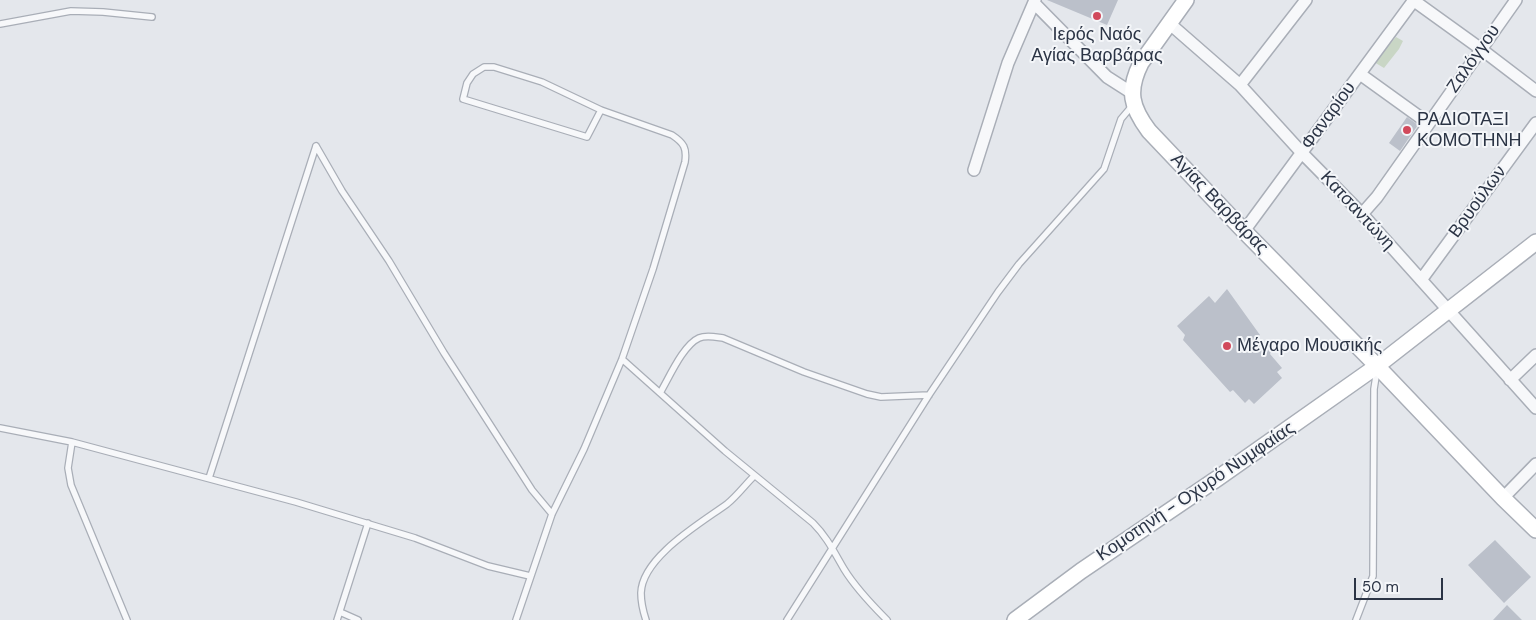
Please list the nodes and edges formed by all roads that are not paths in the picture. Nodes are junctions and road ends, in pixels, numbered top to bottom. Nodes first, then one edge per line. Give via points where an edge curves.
1 (1186, 0) edge
2 (1306, 0) edge
3 (1414, 0) edge
4 (1516, 0) edge
5 (1034, 2) edge
6 (152, 17) dead end
7 (1169, 23) junction
8 (0, 24) edge
9 (1481, 49) junction
10 (1360, 74) junction
11 (1240, 85) junction
12 (1536, 91) edge
13 (1132, 99) junction
14 (601, 110) junction
15 (1536, 123) edge
16 (1428, 124) junction
17 (1302, 153) junction
18 (974, 170) dead end
19 (1362, 214) junction
20 (1244, 231) junction
21 (1536, 242) edge
22 (1421, 280) junction
23 (1448, 312) junction
24 (1536, 355) edge
25 (622, 359) junction
26 (1377, 366) junction
27 (1510, 380) junction
28 (660, 393) junction
29 (929, 395) junction
30 (1536, 408) edge
31 (0, 428) edge
32 (72, 442) junction
33 (1536, 464) edge
34 (754, 476) junction
35 (209, 478) junction
36 (1503, 498) junction
37 (552, 514) junction
38 (368, 523) junction
39 (1536, 530) edge
40 (833, 548) junction
41 (530, 576) junction
42 (340, 612) junction
43 (127, 620) edge
44 (337, 620) edge
45 (358, 620) edge
46 (516, 620) edge
47 (646, 620) edge
48 (787, 620) edge
49 (887, 620) edge
50 (1015, 620) edge
51 (1356, 620) edge

1 - 7 main road
2 - 11 street
3 - 9 street
3 - 10 street, Φαναρίου
4 - 9 street, Ζαλόγγου
5 - 13 street, Αγίας Βαρβάρας
5 - 18 street, Αγίας Βαρβάρας via 1008,63
6 - 8 lane via 71,11
7 - 11 street, Κατσαντώνη
7 - 13 main road via 1141,63 1132,82
9 - 12 street
9 - 16 street, Ζαλόγγου
10 - 16 street
10 - 17 street, Φαναρίου
11 - 17 street, Κατσαντώνη
13 - 20 main road, Αγίας Βαρβάρας via 1139,118 1149,131
13 - 29 lane via 1121,119 1104,169 1019,264
14 - 14 lane via 542,82 494,67 484,67 473,74 463,99 587,137
14 - 25 lane via 672,135 686,150 653,269
15 - 22 street, Βρυούλων
16 - 19 street, Ζαλόγγου
17 - 19 street, Κατσαντώνη
17 - 20 street, Φαναρίου
19 - 22 street, Κατσαντώνη
20 - 26 main road, Αγίας Βαρβάρας
21 - 23 main road, Κομοτηνή - Οχυρό Νυμφαίας
22 - 23 street, Κατσαντώνη
23 - 26 main road, Κομοτηνή - Οχυρό Νυμφαίας
23 - 27 street, Κατσαντώνη
24 - 27 street
25 - 28 lane
25 - 37 lane
26 - 36 main road, Αγίας Βαρβάρας
26 - 50 main road, Κομοτηνή - Οχυρό Νυμφαίας via 1080,571
26 - 51 lane via 1374,389 1373,576
27 - 30 street, Κατσαντώνη
28 - 29 lane via 690,344 700,337 712,336 867,394 881,397
28 - 34 lane
29 - 40 lane
31 - 32 lane
32 - 35 lane
32 - 43 lane via 68,468 72,485
33 - 36 street
34 - 40 lane via 813,523
34 - 47 lane via 729,502 687,531 655,563 645,577 641,592
35 - 37 lane via 316,146 444,353 532,490
35 - 38 lane
36 - 39 main road, Αγίας Βαρβάρας
37 - 41 lane
38 - 41 lane via 488,566
38 - 42 lane
40 - 48 lane
40 - 49 lane via 849,576
41 - 46 lane
42 - 44 lane
42 - 45 lane

